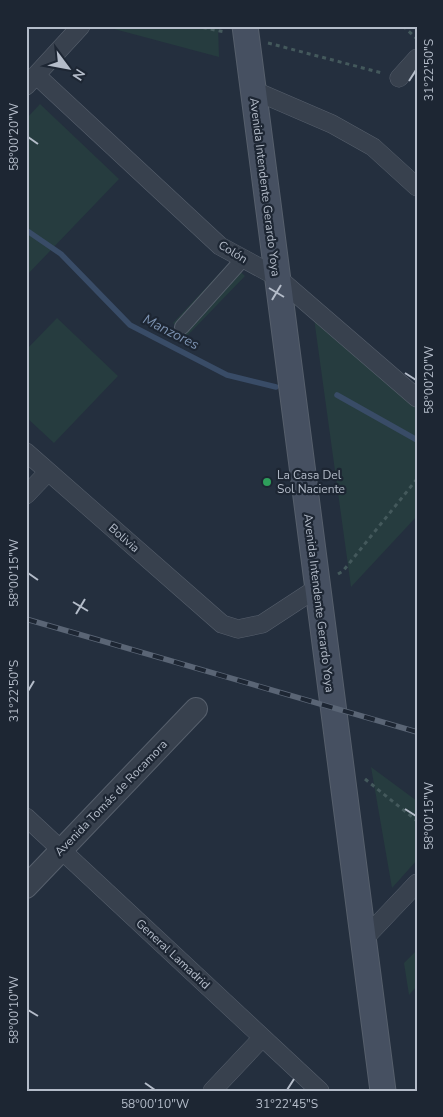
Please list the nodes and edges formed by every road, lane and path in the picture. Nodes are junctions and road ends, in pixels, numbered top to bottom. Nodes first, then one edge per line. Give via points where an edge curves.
1 (82, 26) edge
2 (195, 26) edge
3 (403, 26) edge
4 (246, 32) edge
5 (417, 39) edge
6 (417, 58) edge
7 (399, 78) joint
8 (31, 80) edge
9 (253, 90) junction
10 (417, 187) edge
11 (243, 259) junction
12 (277, 277) junction
13 (182, 327) dead end
14 (417, 398) edge
15 (26, 452) edge
16 (48, 472) junction
17 (417, 479) edge
18 (26, 495) edge
19 (317, 588) junction
20 (196, 709) dead end
21 (339, 758) junction
22 (26, 817) edge
23 (417, 821) edge
24 (61, 850) junction
25 (417, 883) edge
26 (26, 886) edge
27 (363, 940) junction
28 (262, 1038) junction
29 (212, 1091) edge
30 (320, 1091) edge
31 (383, 1091) edge

1 - 8 street
2 - 4 path
3 - 5 path
4 - 7 path
4 - 9 main road, Avenida Intendente Gerardo Yoya
6 - 7 street
8 - 11 street, Colón via 220,246
9 - 10 street via 332,124 373,147
9 - 12 main road, Avenida Intendente Gerardo Yoya
11 - 12 street, Colón
11 - 13 street
12 - 14 street, Colón
12 - 19 main road, Avenida Intendente Gerardo Yoya
15 - 16 street, Bolivia
16 - 18 street
16 - 19 street, Bolivia via 222,624 238,629 262,624
17 - 19 path via 343,571
19 - 21 main road, Avenida Intendente Gerardo Yoya
20 - 24 street, Avenida Tomás de Rocamora
21 - 23 path
21 - 27 main road, Avenida Intendente Gerardo Yoya
22 - 24 street, General Lamadrid
24 - 26 street, Avenida Tomás de Rocamora
24 - 28 street, General Lamadrid
25 - 27 street
27 - 31 main road, Avenida Intendente Gerardo Yoya
28 - 29 street
28 - 30 street, General Lamadrid

